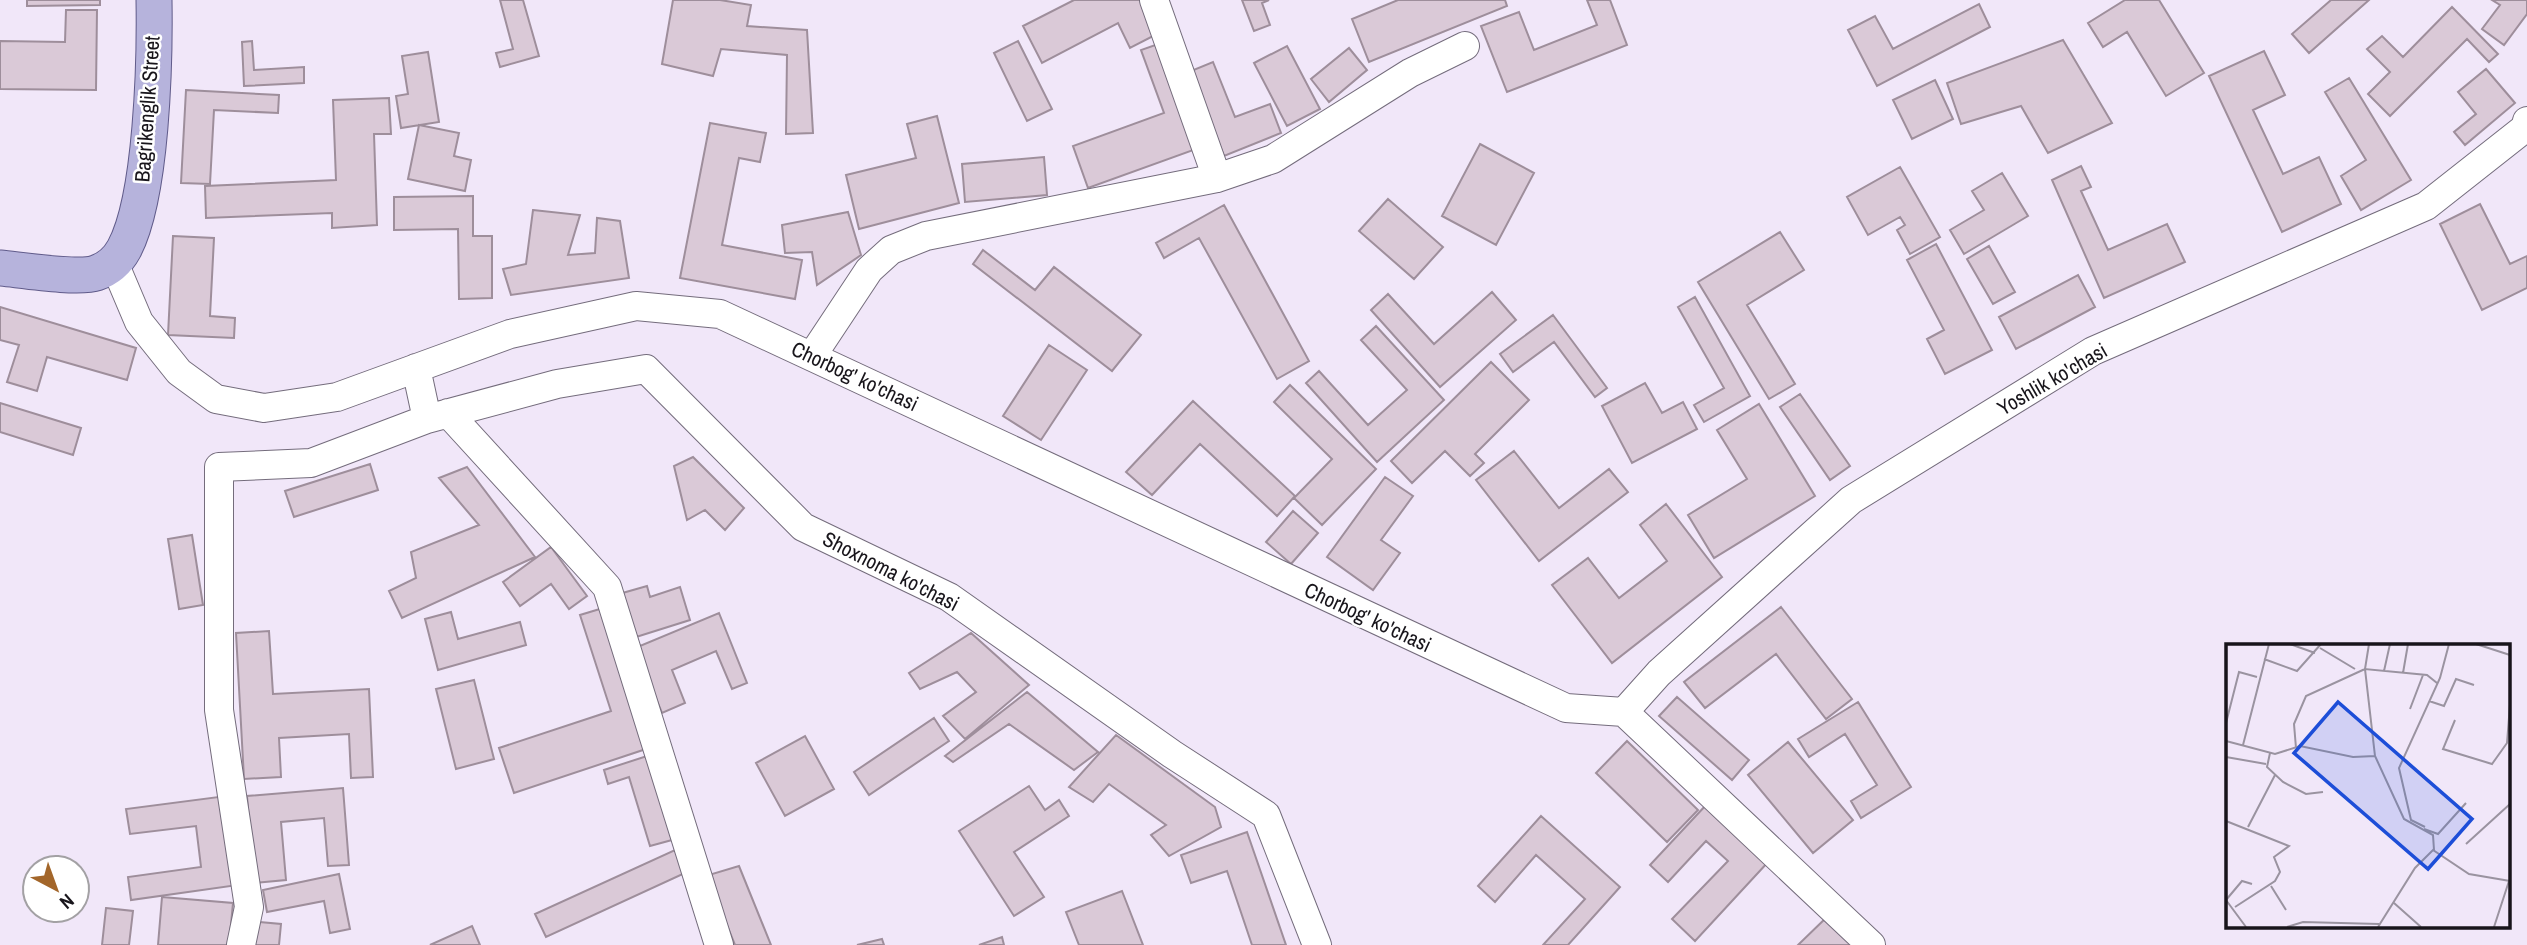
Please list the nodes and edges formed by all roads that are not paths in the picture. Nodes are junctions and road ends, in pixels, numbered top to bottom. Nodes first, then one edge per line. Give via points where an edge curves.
1 (154, 0) edge
2 (1154, 0) edge
3 (1465, 46) dead end
4 (2527, 121) edge
5 (1217, 178) junction
6 (114, 263) junction
7 (0, 268) edge
8 (812, 356) junction
9 (416, 368) junction
10 (437, 416) junction
11 (1624, 712) junction
12 (241, 945) edge
13 (719, 945) edge
14 (1317, 945) edge
15 (1871, 945) edge

1 - 6 main road, Bagrikenglik Street via 147,156 130,236
2 - 5 street
3 - 5 street via 1410,73 1273,159
4 - 11 street, Yoshlik ko'chasi via 2525,128 2426,206 2093,351 1851,500 1659,673
5 - 8 street via 926,236 891,250 869,270
6 - 7 main road via 94,274
6 - 9 street, Chorbog' ko'chasi via 139,323 179,372 216,398 264,408 337,397
8 - 9 street, Chorbog' ko'chasi via 720,314 636,306 510,334
8 - 11 street, Chorbog' ko'chasi via 1566,708
9 - 10 street
10 - 12 street via 311,463 219,467 219,709 249,907
10 - 13 street via 607,587
10 - 14 street, Shoxnoma ko'chasi via 557,384 646,369 803,527 949,597 1266,815
11 - 15 street

